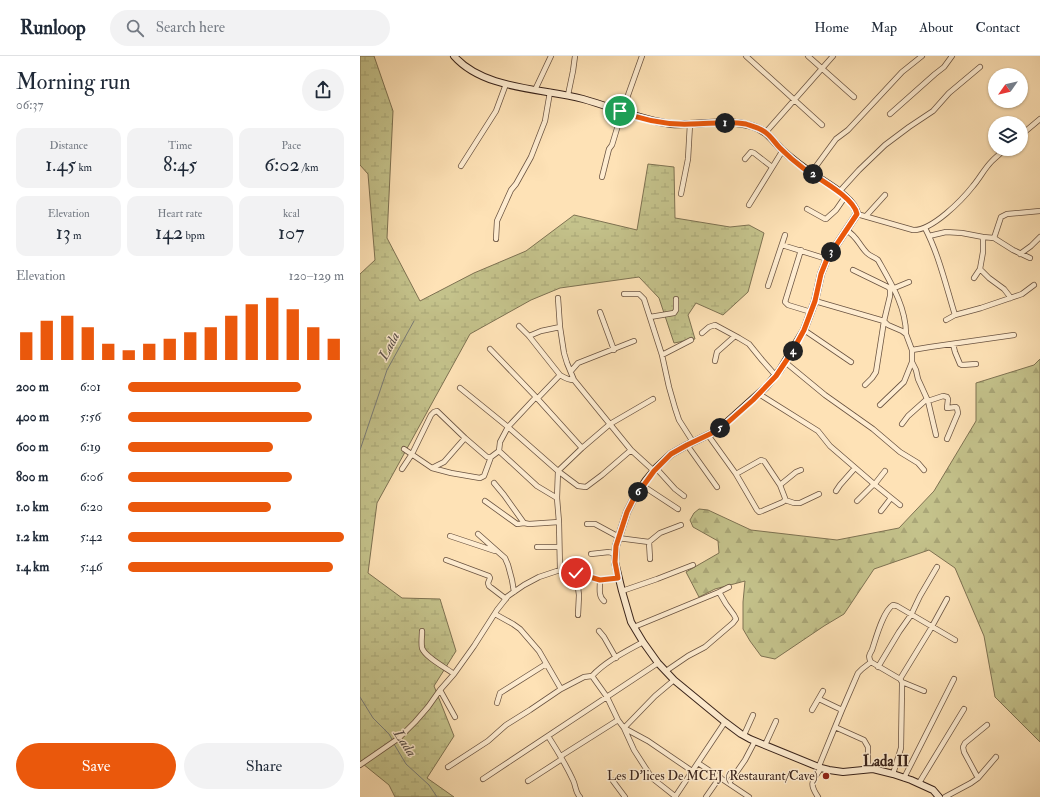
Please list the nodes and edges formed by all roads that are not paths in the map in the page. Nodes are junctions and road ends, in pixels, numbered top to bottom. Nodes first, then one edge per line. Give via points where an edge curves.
1 (454, 56) edge
2 (551, 56) edge
3 (576, 56) edge
4 (642, 56) edge
5 (746, 56) edge
6 (808, 56) edge
7 (833, 56) edge
8 (922, 56) edge
9 (952, 56) edge
10 (980, 67) dead end
11 (822, 68) junction
12 (506, 84) junction
13 (535, 90) junction
14 (550, 92) junction
15 (568, 95) junction
16 (854, 97) dead end
17 (794, 100) junction
18 (622, 112) junction
19 (890, 114) dead end
20 (1040, 119) edge
21 (690, 124) junction
22 (822, 125) dead end
23 (1028, 129) edge
24 (766, 132) junction
25 (782, 150) junction
26 (997, 156) edge
27 (745, 160) dead end
28 (460, 166) dead end
29 (772, 167) junction
30 (811, 173) junction
31 (602, 177) dead end
32 (839, 192) junction
33 (681, 194) dead end
34 (885, 195) dead end
35 (845, 197) junction
36 (749, 205) dead end
37 (806, 209) dead end
38 (1040, 211) edge
39 (857, 214) junction
40 (866, 216) junction
41 (925, 228) junction
42 (846, 230) junction
43 (785, 235) dead end
44 (929, 236) junction
45 (983, 237) junction
46 (1040, 237) edge
47 (994, 238) junction
48 (496, 239) dead end
49 (782, 244) junction
50 (800, 250) junction
51 (1020, 254) junction
52 (1030, 258) dead end
53 (827, 259) junction
54 (980, 269) junction
55 (853, 270) dead end
56 (974, 278) dead end
57 (909, 282) dead end
58 (1034, 285) dead end
59 (768, 286) dead end
60 (892, 288) junction
61 (624, 294) dead end
62 (558, 298) dead end
63 (1011, 298) junction
64 (676, 299) dead end
65 (815, 301) junction
66 (600, 312) dead end
67 (811, 312) junction
68 (955, 315) junction
69 (650, 317) junction
70 (946, 320) dead end
71 (884, 321) junction
72 (518, 326) dead end
73 (560, 327) junction
74 (804, 330) junction
75 (702, 333) dead end
76 (906, 334) junction
77 (1014, 335) dead end
78 (529, 336) junction
79 (735, 336) junction
80 (691, 340) dead end
81 (634, 341) dead end
82 (953, 344) junction
83 (490, 349) dead end
84 (614, 350) junction
85 (912, 350) junction
86 (662, 355) junction
87 (715, 361) dead end
88 (785, 362) junction
89 (851, 362) dead end
90 (912, 362) junction
91 (976, 364) dead end
92 (571, 371) junction
93 (560, 375) junction
94 (776, 376) junction
95 (574, 380) junction
96 (865, 385) dead end
97 (460, 388) dead end
98 (759, 394) junction
99 (536, 398) junction
100 (653, 399) dead end
101 (927, 400) junction
102 (880, 405) dead end
103 (610, 424) junction
104 (902, 424) dead end
105 (508, 427) junction
106 (708, 435) junction
107 (936, 435) dead end
108 (464, 438) junction
109 (947, 438) dead end
110 (690, 444) junction
111 (582, 448) junction
112 (404, 449) dead end
113 (631, 450) junction
114 (499, 451) junction
115 (412, 454) junction
116 (491, 457) junction
117 (432, 468) junction
118 (855, 468) junction
119 (402, 469) dead end
120 (655, 470) junction
121 (801, 470) dead end
122 (924, 470) dead end
123 (558, 471) junction
124 (885, 471) dead end
125 (736, 474) junction
126 (494, 482) dead end
127 (780, 485) junction
128 (874, 485) junction
129 (643, 486) junction
130 (717, 487) dead end
131 (836, 492) dead end
132 (819, 494) dead end
133 (684, 496) dead end
134 (557, 498) junction
135 (891, 498) junction
136 (785, 500) junction
137 (485, 501) dead end
138 (857, 501) dead end
139 (900, 505) dead end
140 (678, 508) dead end
141 (881, 511) dead end
142 (559, 522) junction
143 (524, 523) junction
144 (587, 524) dead end
145 (681, 525) dead end
146 (478, 534) dead end
147 (450, 536) dead end
148 (619, 538) junction
149 (649, 542) junction
150 (537, 547) dead end
151 (559, 547) junction
152 (498, 553) junction
153 (591, 554) dead end
154 (615, 554) junction
155 (650, 559) dead end
156 (446, 560) dead end
157 (693, 565) dead end
158 (938, 567) dead end
159 (560, 570) junction
160 (576, 573) junction
161 (618, 578) junction
162 (600, 580) junction
163 (729, 587) dead end
164 (622, 590) junction
165 (514, 592) junction
166 (719, 592) junction
167 (506, 598) junction
168 (947, 599) dead end
169 (604, 601) dead end
170 (495, 614) junction
171 (578, 615) dead end
172 (911, 615) junction
173 (634, 627) junction
174 (932, 627) junction
175 (598, 631) dead end
176 (422, 632) dead end
177 (955, 640) dead end
178 (643, 642) junction
179 (616, 658) junction
180 (870, 662) junction
181 (658, 663) junction
182 (546, 664) junction
183 (878, 667) junction
184 (666, 671) junction
185 (454, 674) junction
186 (592, 676) junction
187 (954, 679) dead end
188 (674, 680) junction
189 (901, 681) junction
190 (561, 688) junction
191 (440, 690) junction
192 (823, 691) dead end
193 (924, 691) dead end
194 (607, 697) junction
195 (819, 699) junction
196 (497, 703) dead end
197 (964, 709) dead end
198 (812, 710) dead end
199 (842, 710) junction
200 (753, 715) dead end
201 (455, 717) dead end
202 (618, 720) junction
203 (776, 721) dead end
204 (725, 722) junction
205 (987, 725) dead end
206 (836, 726) junction
207 (624, 728) junction
208 (744, 735) junction
209 (548, 736) junction
210 (755, 741) junction
211 (765, 745) junction
212 (561, 757) junction
213 (996, 757) dead end
214 (698, 763) junction
215 (360, 765) edge
216 (448, 767) dead end
217 (820, 767) junction
218 (868, 769) junction
219 (692, 771) junction
220 (893, 774) junction
221 (720, 777) junction
222 (978, 778) junction
223 (483, 779) dead end
224 (908, 779) junction
225 (528, 781) dead end
226 (614, 781) dead end
227 (729, 783) junction
228 (919, 783) junction
229 (580, 797) edge
230 (625, 797) edge
231 (676, 797) edge
232 (706, 797) edge
233 (749, 797) edge
234 (818, 797) edge
235 (939, 797) edge
236 (945, 797) edge

1 - 12 street via 467,68
2 - 13 street
3 - 15 street
4 - 18 street
5 - 17 street
6 - 11 street
7 - 11 street
8 - 30 street via 902,72 848,130 836,139
9 - 19 street via 944,67
10 - 32 street via 949,93 933,111 885,145
11 - 16 street
11 - 17 street
12 - 13 street
12 - 28 street via 496,111
13 - 14 street
14 - 15 street
14 - 48 street via 545,121 531,157 511,190 497,221
15 - 18 street
17 - 22 street
17 - 24 street
18 - 21 street via 670,124
18 - 31 street
20 - 23 street
21 - 24 street via 746,124
21 - 33 street via 688,159
24 - 25 street
25 - 29 street
25 - 30 street
26 - 41 street via 957,203
27 - 29 street via 751,152
29 - 36 street
30 - 32 street
32 - 35 street
34 - 40 street
35 - 37 street via 836,210 824,219
35 - 39 street via 856,209
38 - 47 street via 1004,215
39 - 40 street
39 - 42 street
40 - 41 street via 913,230
41 - 44 street
42 - 53 street
42 - 60 street via 852,233 868,254 878,260
43 - 49 street
44 - 45 street via 946,232
44 - 68 street
45 - 47 street
45 - 54 street via 984,252
46 - 51 street
47 - 51 street
49 - 50 street
49 - 59 street
50 - 53 street
50 - 67 street via 785,302
51 - 52 street
53 - 65 street
54 - 56 street
54 - 63 street
55 - 60 street
57 - 60 street
58 - 63 street
60 - 71 street
60 - 76 street via 901,305
61 - 69 street via 639,294 644,299
62 - 73 street
63 - 68 street
64 - 69 street via 674,313
65 - 67 street
65 - 71 street
66 - 84 street
67 - 74 street
68 - 70 street
69 - 86 street
71 - 76 street
71 - 96 street via 876,372
72 - 78 street
73 - 78 street
73 - 92 street via 566,363
74 - 88 street
74 - 89 street
75 - 79 street via 715,325
76 - 85 street
77 - 82 street
78 - 93 street
79 - 87 street via 717,352
79 - 94 street via 750,344
80 - 86 street
81 - 84 street
82 - 85 street
82 - 91 street via 960,364
83 - 99 street
84 - 92 street via 578,364
85 - 90 street
86 - 110 street via 679,420
88 - 94 street
88 - 122 street
90 - 101 street
90 - 102 street via 904,382
92 - 95 street
93 - 95 street
93 - 99 street
94 - 98 street
95 - 103 street
97 - 105 street
98 - 106 street via 726,424
98 - 118 street via 818,431 830,446
99 - 105 street
99 - 111 street
100 - 103 street
101 - 104 street
101 - 107 street
101 - 109 street via 945,396 948,399 947,408 957,408 958,413
103 - 111 street
103 - 113 street
105 - 114 street via 500,442
105 - 123 street
106 - 110 street
106 - 125 street
108 - 115 street via 437,411 431,415
108 - 116 street via 487,457
108 - 117 street via 444,462
110 - 120 street via 671,454
110 - 130 street
111 - 123 street
112 - 115 street
113 - 120 street
113 - 123 street via 586,487 578,486
114 - 116 street
114 - 134 street via 537,486
115 - 117 street
115 - 119 street
116 - 117 street via 484,476 480,478
118 - 128 street
118 - 131 street
120 - 129 street
120 - 133 street
121 - 127 street
123 - 134 street
124 - 128 street
125 - 127 street via 762,460
125 - 136 street via 759,512
126 - 143 street
127 - 136 street
128 - 135 street
128 - 138 street
129 - 140 street
129 - 148 street via 627,512
132 - 136 street via 800,503 794,504
134 - 142 street
135 - 139 street
135 - 141 street
137 - 143 street via 517,524
142 - 143 street
142 - 151 street
144 - 148 street via 595,524
145 - 149 street via 660,533
146 - 152 street
147 - 152 street
148 - 149 street
148 - 154 street
149 - 155 street
150 - 151 street
151 - 159 street
152 - 165 street via 505,558 508,565
153 - 154 street
154 - 161 street
156 - 167 street via 489,576 488,583 491,589
157 - 164 street
158 - 172 street
159 - 160 street
159 - 165 street via 539,577
160 - 162 street
160 - 171 street
161 - 162 street
161 - 164 street
162 - 169 street via 600,596
163 - 166 street
164 - 173 street
165 - 167 street
166 - 173 street
166 - 184 street via 736,619 705,647
167 - 170 street
168 - 174 street
170 - 182 street via 520,629 539,651
170 - 185 street
172 - 174 street
172 - 180 street via 893,604 890,606 869,655
172 - 183 street
173 - 178 street
174 - 177 street
174 - 189 street
175 - 179 street
176 - 185 street via 424,652
178 - 179 street
178 - 181 street
179 - 186 street
180 - 183 street
180 - 199 street via 858,673
181 - 184 street
181 - 194 street
182 - 190 street
182 - 196 street via 500,693
183 - 189 street
184 - 188 street
185 - 191 street
186 - 190 street
186 - 194 street
187 - 224 street
188 - 204 street
188 - 207 street
189 - 193 street
189 - 220 street via 901,748
190 - 216 street
191 - 201 street
191 - 215 street via 399,738
192 - 195 street
194 - 202 street
194 - 209 street
195 - 198 street
195 - 199 street
197 - 228 street
199 - 206 street
200 - 208 street
202 - 207 street
202 - 212 street
203 - 211 street
204 - 208 street
204 - 214 street
205 - 222 street via 963,747
206 - 217 street
206 - 218 street via 864,740 868,746
207 - 219 street
207 - 231 street via 634,750 652,778
208 - 210 street
209 - 212 street
209 - 223 street
210 - 211 street
210 - 227 street
211 - 217 street
212 - 225 street
212 - 229 street
213 - 222 street
214 - 219 street
214 - 221 street
217 - 218 street via 843,772
217 - 234 street via 812,782
218 - 220 street
219 - 231 street
220 - 224 street
221 - 227 street
221 - 232 street
222 - 236 street
224 - 228 street
226 - 230 street
227 - 233 street
228 - 235 street via 933,790

